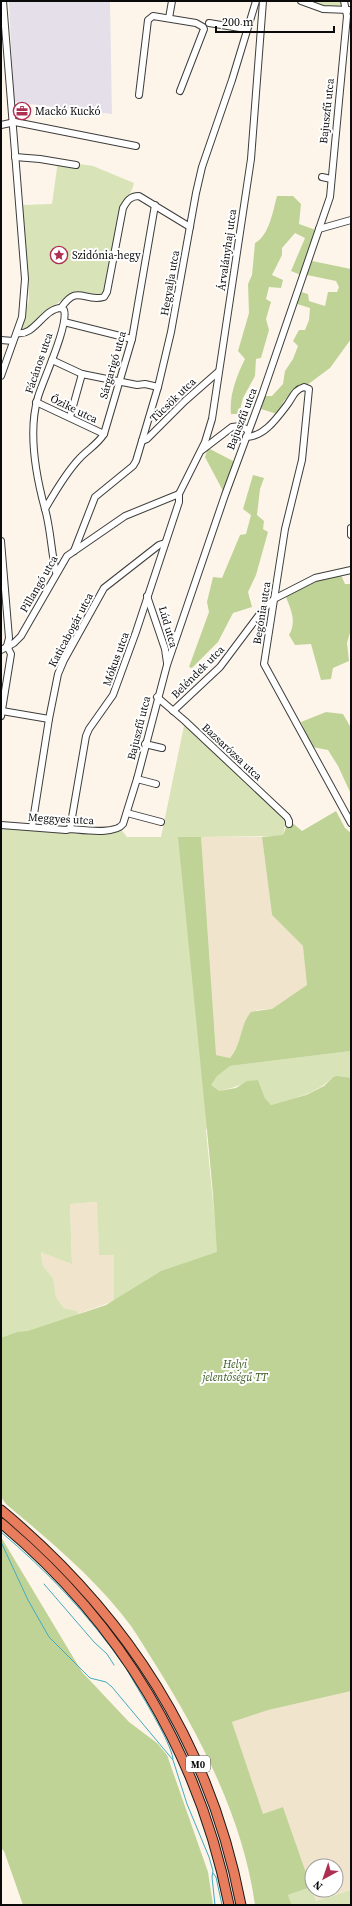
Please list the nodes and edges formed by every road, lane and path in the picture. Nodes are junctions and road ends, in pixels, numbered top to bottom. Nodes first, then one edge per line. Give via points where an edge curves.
1 (3, 1) edge
2 (172, 1) edge
3 (256, 1) edge
4 (263, 1) edge
5 (301, 1) edge
6 (344, 1) edge
7 (349, 10) edge
8 (169, 18) junction
9 (209, 22) dead end
10 (246, 29) junction
11 (1, 69) edge
12 (8, 69) junction
13 (180, 91) dead end
14 (139, 95) dead end
15 (12, 123) junction
16 (1, 125) edge
17 (136, 146) dead end
18 (15, 158) junction
19 (76, 165) dead end
20 (322, 177) dead end
21 (331, 179) junction
22 (155, 205) junction
23 (351, 220) edge
24 (190, 227) junction
25 (319, 229) junction
26 (61, 308) junction
27 (64, 322) junction
28 (16, 333) junction
29 (132, 339) junction
30 (1, 340) edge
31 (13, 341) junction
32 (52, 360) junction
33 (218, 372) junction
34 (82, 374) junction
35 (1, 376) edge
36 (119, 382) junction
37 (158, 387) junction
38 (36, 402) junction
39 (70, 417) junction
40 (248, 430) junction
41 (104, 434) junction
42 (246, 437) junction
43 (142, 441) junction
44 (201, 451) junction
45 (178, 494) junction
46 (45, 510) junction
47 (351, 528) edge
48 (351, 535) edge
49 (1, 541) edge
50 (165, 543) junction
51 (74, 551) junction
52 (351, 570) edge
53 (56, 572) junction
54 (147, 596) junction
55 (274, 599) junction
56 (4, 605) edge
57 (8, 646) junction
58 (1, 650) edge
59 (167, 665) junction
60 (157, 697) junction
61 (173, 711) junction
62 (2, 713) edge
63 (49, 719) junction
64 (145, 744) junction
65 (162, 748) dead end
66 (137, 779) junction
67 (156, 784) dead end
68 (127, 813) junction
69 (161, 822) dead end
70 (351, 823) edge
71 (289, 824) dead end
72 (1, 825) edge
73 (32, 827) junction
74 (120, 828) joint
75 (70, 829) junction
76 (1, 1510) edge
77 (1, 1523) edge
78 (230, 1905) edge
79 (241, 1905) edge

1 - 12 street
2 - 8 street
3 - 10 street, Hegyalja utca
4 - 33 street, Árvalányhaj utca via 251,159
5 - 7 street via 324,9
6 - 7 street
7 - 21 street, Bajuszfű utca
8 - 13 street via 196,23 204,29
8 - 14 street via 153,16 148,20
9 - 10 street
10 - 24 street, Hegyalja utca via 232,80 202,167
11 - 12 street
12 - 15 street
15 - 16 street
15 - 17 street
15 - 18 street
18 - 19 street
18 - 28 street via 26,278 23,307
20 - 21 street
21 - 25 street, Bajuszfű utca via 330,197
22 - 24 street
22 - 26 street via 134,196 128,199 123,208 104,297 76,294 70,296
22 - 29 street, Sárgarigó utca
23 - 25 street
24 - 37 street, Hegyalja utca
25 - 40 street, Bajuszfű utca
26 - 27 street, Fácános utca via 65,314
26 - 28 street, Fácános utca via 26,332
27 - 29 street
27 - 32 street, Fácános utca
28 - 31 street
29 - 36 street, Sárgarigó utca
30 - 31 street
31 - 35 street
32 - 34 street
32 - 38 street, Fácános utca
33 - 43 street, Tücsök utca via 148,439
33 - 44 street, Árvalányhaj utca via 212,419
34 - 36 street
34 - 39 street
36 - 37 street
36 - 41 street, Sárgarigó utca
37 - 43 street, Hegyalja utca
38 - 39 street, Őzike utca
38 - 46 street, Fácános utca via 34,460
39 - 41 street, Őzike utca
40 - 42 street, Bajuszfű utca
40 - 44 street via 240,426 232,427
41 - 46 street, Sárgarigó utca via 79,458
42 - 55 street, Begónia utca via 262,433 282,412 295,391 307,387 309,391 302,460 285,529
42 - 59 street, Bajuszfű utca
43 - 51 street, Hegyalja utca via 133,466 95,497
44 - 45 street, Árvalányhaj utca
45 - 50 street, Mókus utca via 179,502
45 - 51 street, Pillangó utca via 125,516
46 - 53 street, Fácános utca
47 - 48 street
49 - 56 street
50 - 54 street, Mókus utca
50 - 63 street, Katicabogár utca via 104,588 58,674
51 - 53 street, Pillangó utca via 66,556
52 - 55 street, Beléndek utca via 315,578
53 - 57 street, Pillangó utca via 25,631 17,641
54 - 59 street, Lúd utca via 163,642
54 - 75 street, Mókus utca via 113,695 86,736
55 - 61 street, Beléndek utca via 220,667
55 - 70 street, Begónia utca via 264,664
56 - 57 street
57 - 58 street, Pillangó utca
57 - 62 street via 11,654
59 - 60 street, Bajuszfű utca
60 - 61 street, Bazsarózsa utca
60 - 64 street, Bajuszfű utca
61 - 71 street, Bazsarózsa utca via 287,817
62 - 63 street
63 - 73 street, Katicabogár utca
64 - 65 street
64 - 66 street, Bajuszfű utca
66 - 67 street
66 - 68 street, Bajuszfű utca
68 - 69 street
68 - 74 street, Bajuszfű utca
72 - 73 street, Meggyes utca
73 - 75 street, Meggyes utca
74 - 75 street, Meggyes utca via 112,831
76 - 79 highway, M0 via 50,1554 91,1596 157,1686 182,1730 212,1800 228,1849
77 - 78 highway, M0 via 50,1567 86,1606 138,1676 171,1735 194,1784 217,1850

